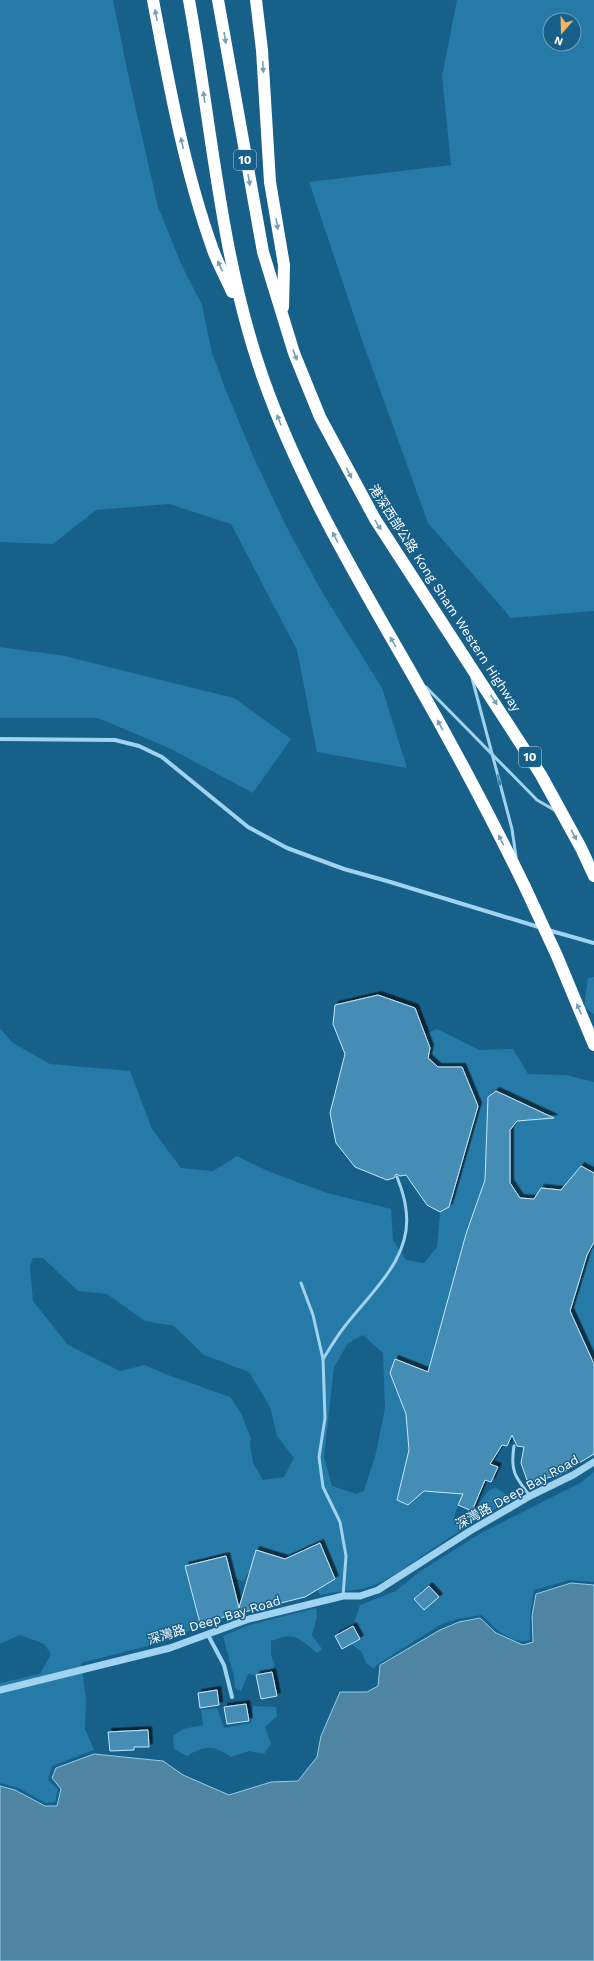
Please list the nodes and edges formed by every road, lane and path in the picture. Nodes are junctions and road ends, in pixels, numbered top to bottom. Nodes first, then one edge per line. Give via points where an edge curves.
1 (153, 0) edge
2 (189, 0) edge
3 (218, 0) edge
4 (256, 0) edge
5 (243, 314) junction
6 (282, 318) junction
7 (468, 661) junction
8 (413, 676) junction
9 (0, 739) edge
10 (491, 753) junction
11 (564, 817) junction
12 (594, 876) edge
13 (522, 882) junction
14 (594, 943) edge
15 (594, 1045) edge
16 (398, 1177) dead end
17 (301, 1282) dead end
18 (322, 1359) junction
19 (514, 1446) dead end
20 (594, 1462) edge
21 (530, 1496) junction
22 (343, 1596) junction
23 (208, 1635) junction
24 (0, 1690) edge
25 (232, 1697) dead end

5 -> 1 highway via 213,252 195,195 175,113
5 -> 2 highway, 10 via 219,201
3 -> 6 highway, 港深西部公路 Kong Sham Western Highway / 10 via 263,252
4 -> 6 highway via 262,50 270,182 284,265
8 -> 5 highway, 10 via 308,486 278,418
6 -> 7 highway, 港深西部公路 Kong Sham Western Highway / 10 via 320,416 359,491 389,542
7 - 10 lane
7 -> 11 highway, 港深西部公路 Kong Sham Western Highway / 10 via 518,737
8 - 10 lane
13 -> 8 highway, 10
9 - 14 street via 115,740 139,746 162,757 248,827 287,848 344,869
10 - 11 lane via 537,800
10 -> 13 lane via 512,829
11 -> 12 highway, 港深西部公路 Kong Sham Western Highway / 10
15 -> 13 highway, 10, bridge via 557,956
16 - 18 lane via 406,1211 404,1238 392,1267
17 - 18 lane via 313,1315
18 - 22 lane via 325,1418 319,1457 323,1487 340,1522 346,1556
19 - 21 lane via 511,1461 514,1476
20 - 21 street, 深灣路 Deep Bay Road
21 - 22 street, 深灣路 Deep Bay Road via 378,1590 360,1596
22 - 23 street, 深灣路 Deep Bay Road via 249,1619
23 - 24 street, 深灣路 Deep Bay Road via 170,1648
23 - 25 street via 224,1665

